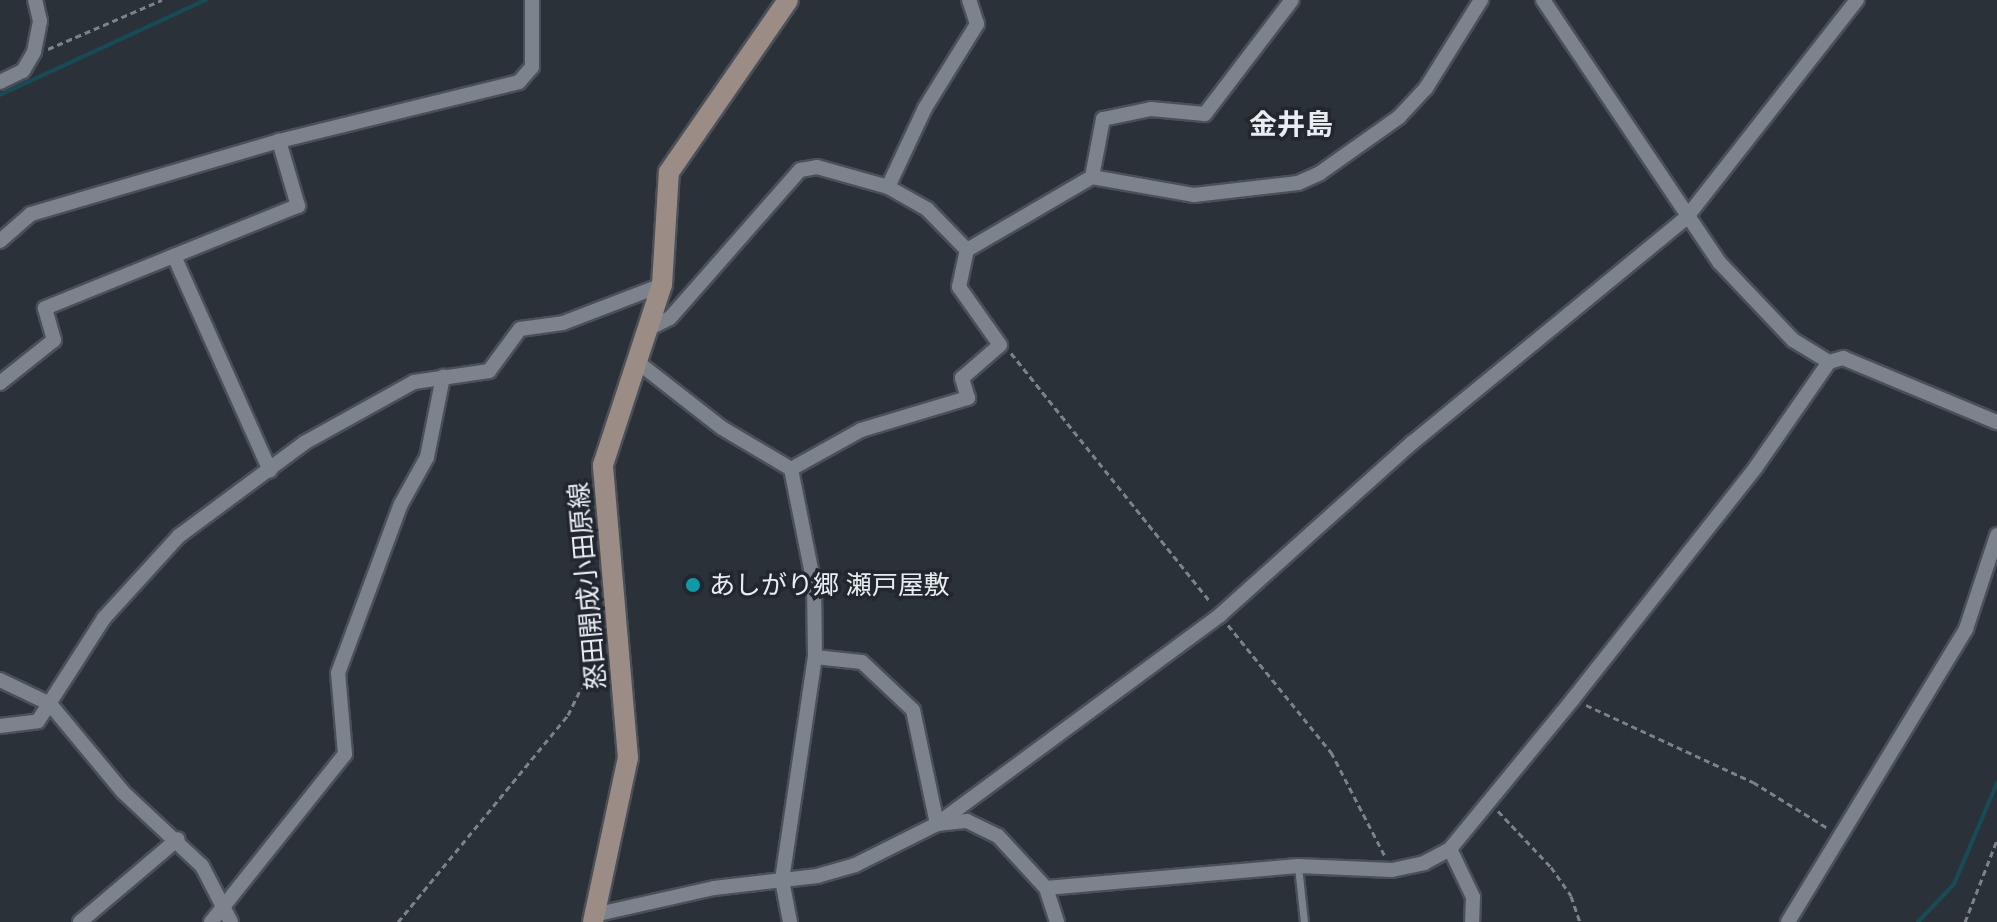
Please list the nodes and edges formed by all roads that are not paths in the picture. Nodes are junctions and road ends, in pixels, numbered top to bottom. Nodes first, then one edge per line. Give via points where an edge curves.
1 (35, 0) edge
2 (532, 0) edge
3 (788, 0) edge
4 (969, 0) edge
5 (1292, 0) edge
6 (1481, 0) edge
7 (1543, 0) edge
8 (1857, 0) edge
9 (0, 82) edge
10 (279, 141) junction
11 (1092, 177) junction
12 (888, 187) junction
13 (1686, 218) junction
14 (0, 241) edge
15 (967, 250) junction
16 (174, 256) junction
17 (662, 285) junction
18 (652, 327) junction
19 (1829, 362) junction
20 (640, 364) junction
21 (443, 377) junction
22 (0, 383) edge
23 (1997, 422) edge
24 (791, 469) junction
25 (270, 471) junction
26 (1997, 535) edge
27 (815, 657) junction
28 (0, 680) edge
29 (50, 704) junction
30 (0, 726) edge
31 (937, 824) junction
32 (178, 839) junction
33 (1450, 849) junction
34 (1298, 866) junction
35 (782, 880) junction
36 (1046, 888) junction
37 (223, 902) junction
38 (595, 918) edge
39 (80, 922) edge
40 (211, 922) edge
41 (231, 922) edge
42 (790, 922) edge
43 (1057, 922) edge
44 (1304, 922) edge
45 (1472, 922) edge
46 (1788, 922) edge

1 - 9 street via 40,21 34,52 23,71
2 - 10 street via 532,67 519,82
3 - 17 main road, 怒田開成小田原線 via 669,172
4 - 12 street via 977,24 925,108
5 - 11 street via 1205,114 1151,109 1103,119
6 - 11 street via 1426,88 1399,117 1298,183 1194,195
7 - 13 street
8 - 13 street
10 - 14 street via 31,214
10 - 16 street via 298,206
11 - 15 street
12 - 15 street via 927,209
12 - 18 street via 817,167 800,170 670,318
13 - 19 street via 1759,309
13 - 31 street via 1412,443 1220,615
15 - 24 street via 959,287 1000,345 962,378 968,398 861,430
16 - 22 street via 45,308 54,340
16 - 25 street
17 - 18 main road, 怒田開成小田原線
17 - 21 street via 563,323 520,329 489,371
18 - 20 main road, 怒田開成小田原線
19 - 23 street via 1843,358
19 - 33 street via 1756,467
20 - 24 street via 722,428
20 - 38 main road, 怒田開成小田原線 via 603,465 628,758
21 - 25 street via 414,382 304,443
21 - 37 street via 427,457 401,504 338,673 336,697 347,736 341,765
24 - 27 street via 814,584
25 - 29 street via 179,536 104,618
26 - 46 street via 1966,629
27 - 31 street via 862,662 913,710
27 - 35 street
28 - 29 street
29 - 30 street via 28,726
29 - 32 street via 123,792
31 - 35 street via 855,865
31 - 36 street via 984,825
32 - 37 street
32 - 39 street
33 - 34 street via 1424,863 1392,870
33 - 45 street via 1473,897
34 - 36 street
34 - 44 lane
35 - 38 street
35 - 42 street
36 - 43 street
37 - 40 street
37 - 41 street

